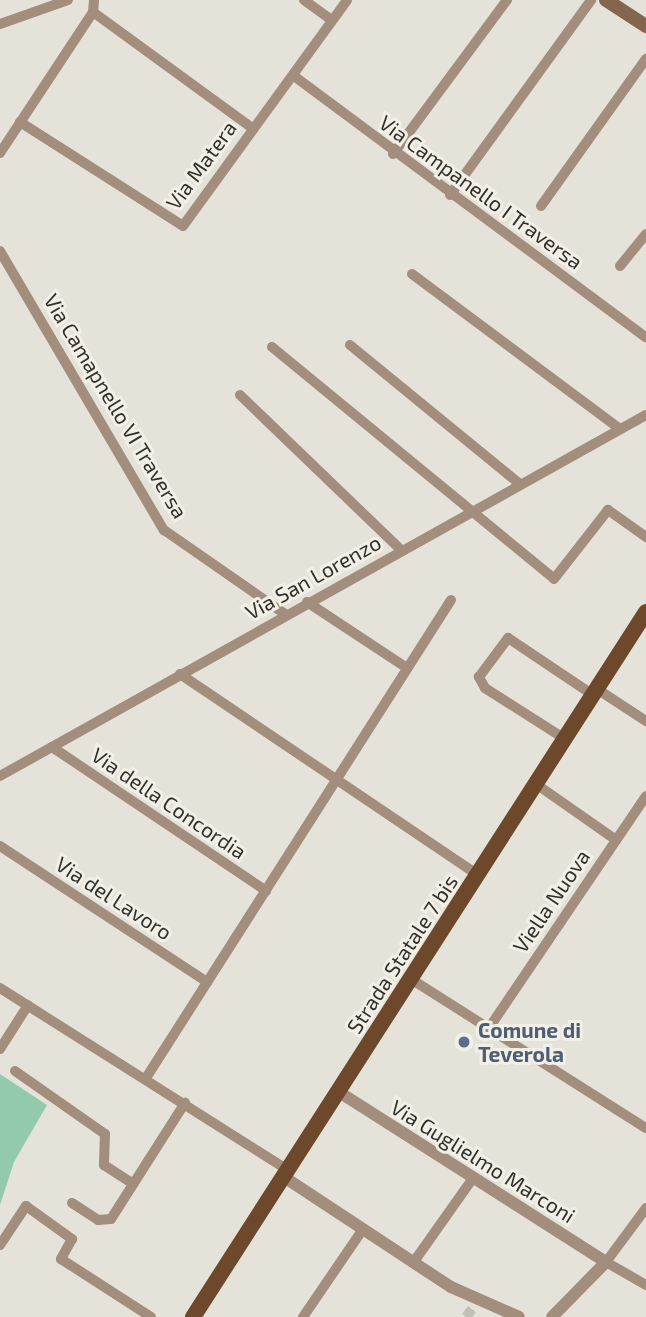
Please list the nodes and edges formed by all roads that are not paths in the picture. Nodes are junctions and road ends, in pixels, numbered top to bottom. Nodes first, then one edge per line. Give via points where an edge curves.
1 (68, 0) edge
2 (304, 0) edge
3 (347, 0) edge
4 (507, 0) edge
5 (591, 0) edge
6 (607, 0) edge
7 (94, 6) edge
8 (332, 20) junction
9 (0, 24) edge
10 (646, 26) edge
11 (646, 59) edge
12 (294, 76) junction
13 (20, 122) junction
14 (252, 128) junction
15 (3, 149) edge
16 (393, 153) junction
17 (450, 195) junction
18 (541, 206) dead end
19 (646, 234) edge
20 (0, 251) edge
21 (620, 266) dead end
22 (412, 274) dead end
23 (646, 337) edge
24 (350, 345) dead end
25 (272, 346) dead end
26 (240, 395) dead end
27 (646, 415) edge
28 (620, 429) junction
29 (520, 484) junction
30 (475, 509) junction
31 (646, 537) edge
32 (401, 550) junction
33 (451, 600) dead end
34 (307, 602) junction
35 (646, 612) edge
36 (285, 614) junction
37 (407, 668) junction
38 (180, 674) junction
39 (595, 692) junction
40 (646, 721) edge
41 (565, 739) junction
42 (52, 747) junction
43 (0, 776) edge
44 (336, 780) junction
45 (536, 784) junction
46 (646, 796) edge
47 (616, 840) junction
48 (0, 846) edge
49 (478, 875) junction
50 (265, 891) junction
51 (411, 979) junction
52 (207, 982) junction
53 (0, 988) edge
54 (28, 1005) junction
55 (488, 1028) junction
56 (0, 1049) edge
57 (15, 1071) dead end
58 (146, 1078) junction
59 (339, 1092) junction
60 (185, 1103) junction
61 (646, 1128) edge
62 (286, 1174) junction
63 (473, 1178) junction
64 (133, 1184) junction
65 (72, 1203) dead end
66 (646, 1208) edge
67 (363, 1229) junction
68 (0, 1245) edge
69 (413, 1262) junction
70 (606, 1262) junction
71 (646, 1285) edge
72 (151, 1317) edge
73 (193, 1317) edge
74 (303, 1317) edge
75 (519, 1317) edge
76 (552, 1317) edge

1 - 9 street
2 - 8 street
3 - 8 street, Via Matera
4 - 16 street
5 - 17 street
6 - 10 main road
7 - 13 street
7 - 14 street
8 - 12 street, Via Matera
11 - 18 street
12 - 14 street, Via Matera
12 - 16 street, Via Campanello I Traversa
13 - 14 street, Via Matera via 179,226
13 - 15 street
16 - 17 street, Via Campanello I Traversa
17 - 23 street, Via Campanello I Traversa
19 - 21 street
20 - 36 street, Via Camapnello VI Traversa via 164,530
22 - 28 street
24 - 29 street
25 - 30 street
26 - 32 street
27 - 28 street, Via San Lorenzo
28 - 29 street, Via San Lorenzo
29 - 30 street, Via San Lorenzo
30 - 31 street via 554,579 608,510
30 - 32 street, Via San Lorenzo
32 - 34 street, Via San Lorenzo
33 - 37 street
34 - 36 street, Via San Lorenzo
34 - 37 street
35 - 39 main road, Strada Statale 7 bis
36 - 38 street, Via San Lorenzo
37 - 44 street
38 - 42 street, Via San Lorenzo
38 - 44 street
39 - 40 street
39 - 41 main road, Strada Statale 7 bis
39 - 41 street via 508,638 479,677 485,688
41 - 45 main road, Strada Statale 7 bis
42 - 43 street, Via San Lorenzo
42 - 50 street, Via della Concordia
44 - 49 street
44 - 50 street
45 - 47 street
45 - 49 main road, Strada Statale 7 bis
46 - 47 street, Viella Nuova
47 - 55 street, Viella Nuova
48 - 52 street, Via del Lavoro
49 - 51 main road, Strada Statale 7 bis
50 - 52 street
51 - 55 street
51 - 59 main road, Strada Statale 7 bis
52 - 58 street
53 - 54 street
54 - 56 street
54 - 58 street
55 - 61 street
57 - 64 street via 104,1134 104,1165
58 - 60 street
59 - 62 main road, Strada Statale 7 bis
59 - 63 street, Via Guglielmo Marconi
60 - 62 street
60 - 64 street
62 - 67 street
62 - 73 main road, Strada Statale 7 bis
63 - 69 street
63 - 70 street, Via Guglielmo Marconi
64 - 65 street via 111,1219 98,1220
66 - 70 street
67 - 69 street
67 - 74 street
68 - 72 street via 26,1206 72,1239 61,1259
69 - 75 street via 475,1305
70 - 71 street
70 - 76 street

